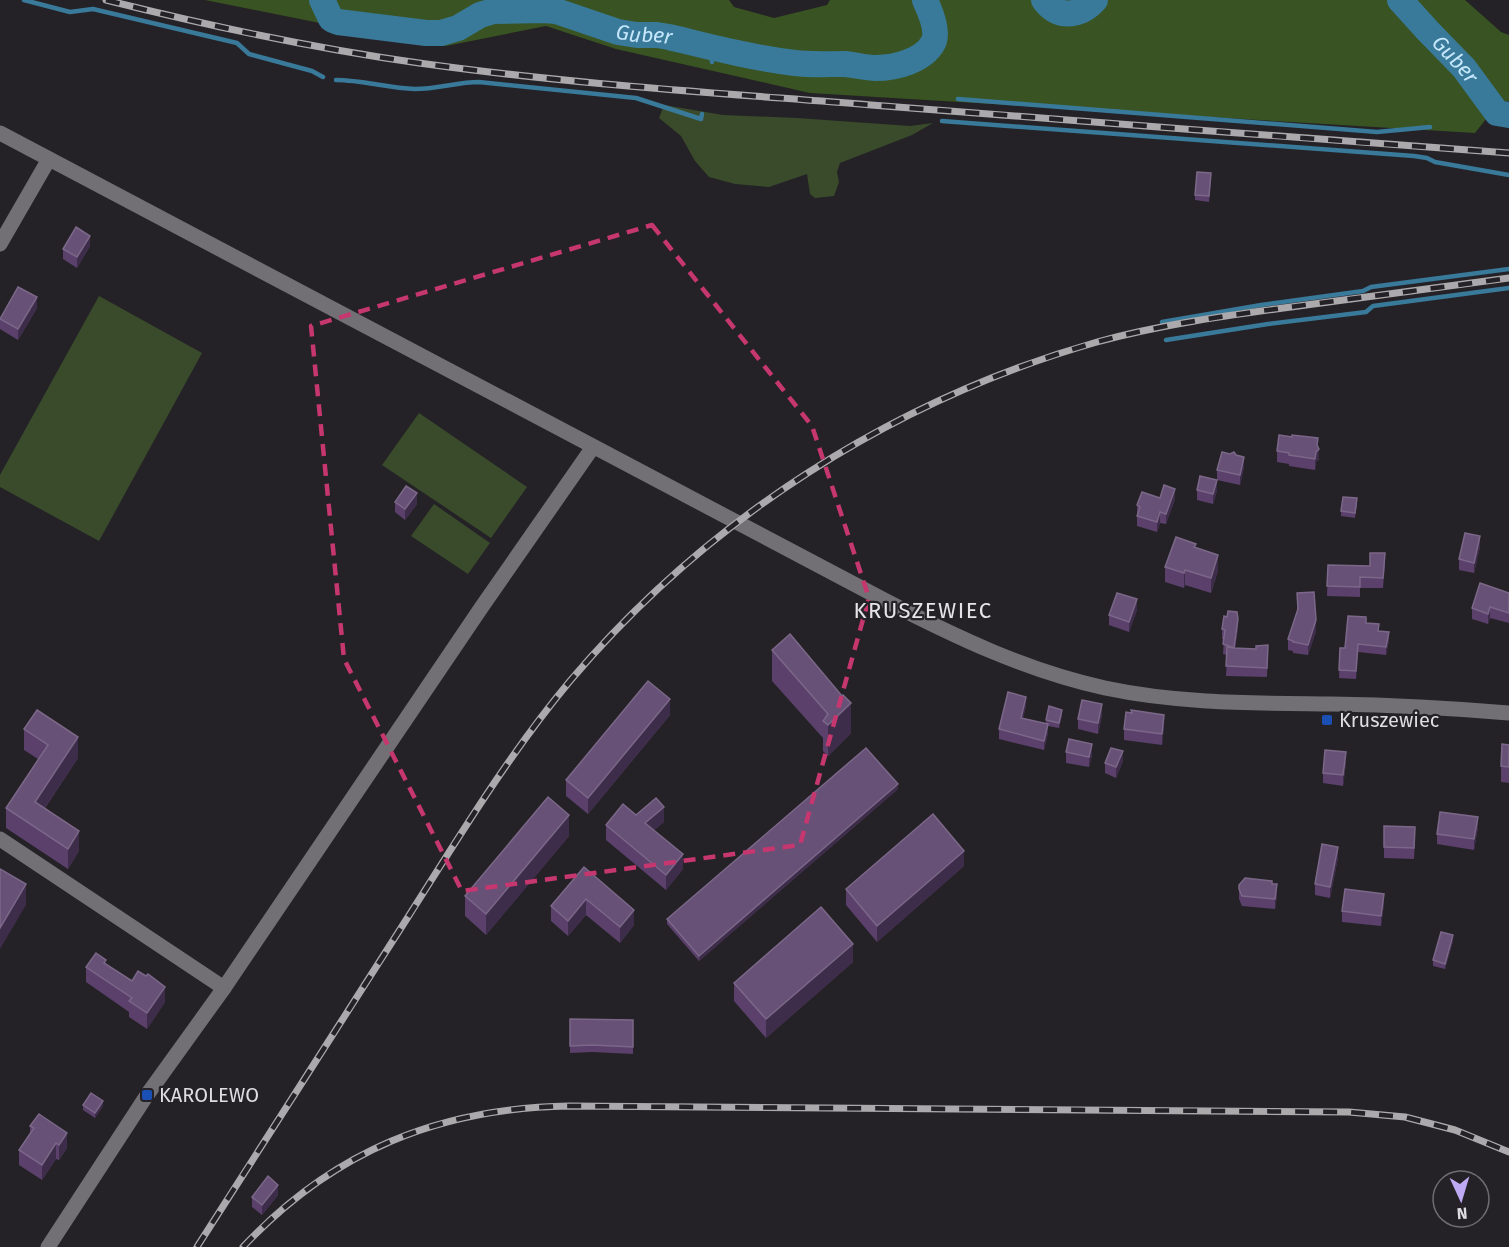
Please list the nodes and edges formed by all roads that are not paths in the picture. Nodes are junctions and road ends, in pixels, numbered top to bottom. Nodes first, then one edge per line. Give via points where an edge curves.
1 (0, 133) edge
2 (49, 159) junction
3 (0, 244) edge
4 (593, 447) junction
5 (1509, 713) edge
6 (0, 839) edge
7 (224, 988) junction
8 (48, 1247) edge

1 - 2 main road
2 - 3 main road
2 - 4 main road
4 - 5 main road via 926,622 1054,674 1127,692 1204,701
4 - 7 main road
6 - 7 main road
7 - 8 main road via 147,1095

